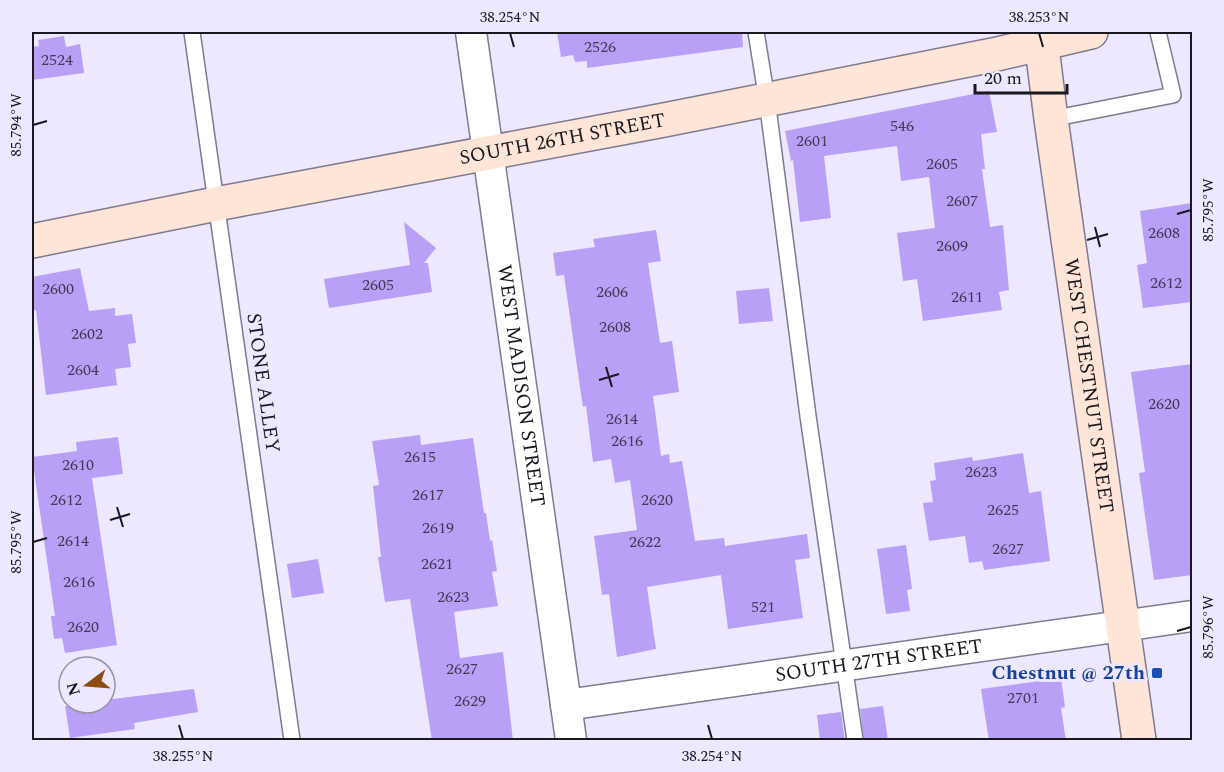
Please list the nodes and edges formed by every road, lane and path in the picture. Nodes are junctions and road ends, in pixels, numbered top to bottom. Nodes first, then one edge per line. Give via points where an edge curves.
1 (192, 32) edge
2 (471, 32) edge
3 (756, 32) edge
4 (1092, 32) edge
5 (1158, 32) edge
6 (1041, 37) edge
7 (767, 100) junction
8 (1051, 120) junction
9 (488, 153) junction
10 (216, 204) junction
11 (32, 241) edge
12 (1192, 616) edge
13 (1123, 627) junction
14 (844, 666) junction
15 (566, 705) junction
16 (292, 741) edge
17 (571, 741) edge
18 (855, 741) edge
19 (1139, 741) edge

1 - 10 lane, STONE ALLEY
2 - 9 street, WEST MADISON STREET
3 - 7 lane
4 - 6 street, SOUTH 26TH STREET
5 - 8 lane via 1173,95
6 - 7 street, SOUTH 26TH STREET via 993,56
6 - 8 street, WEST CHESTNUT STREET
7 - 9 street, SOUTH 26TH STREET
7 - 14 lane
8 - 13 street, WEST CHESTNUT STREET
9 - 10 street, SOUTH 26TH STREET
9 - 15 street, WEST MADISON STREET
10 - 11 street, SOUTH 26TH STREET
10 - 16 lane, STONE ALLEY
12 - 13 street, SOUTH 27TH STREET
13 - 14 street, SOUTH 27TH STREET
13 - 19 street, WEST CHESTNUT STREET
14 - 15 street, SOUTH 27TH STREET
14 - 18 lane
15 - 17 street, WEST MADISON STREET

